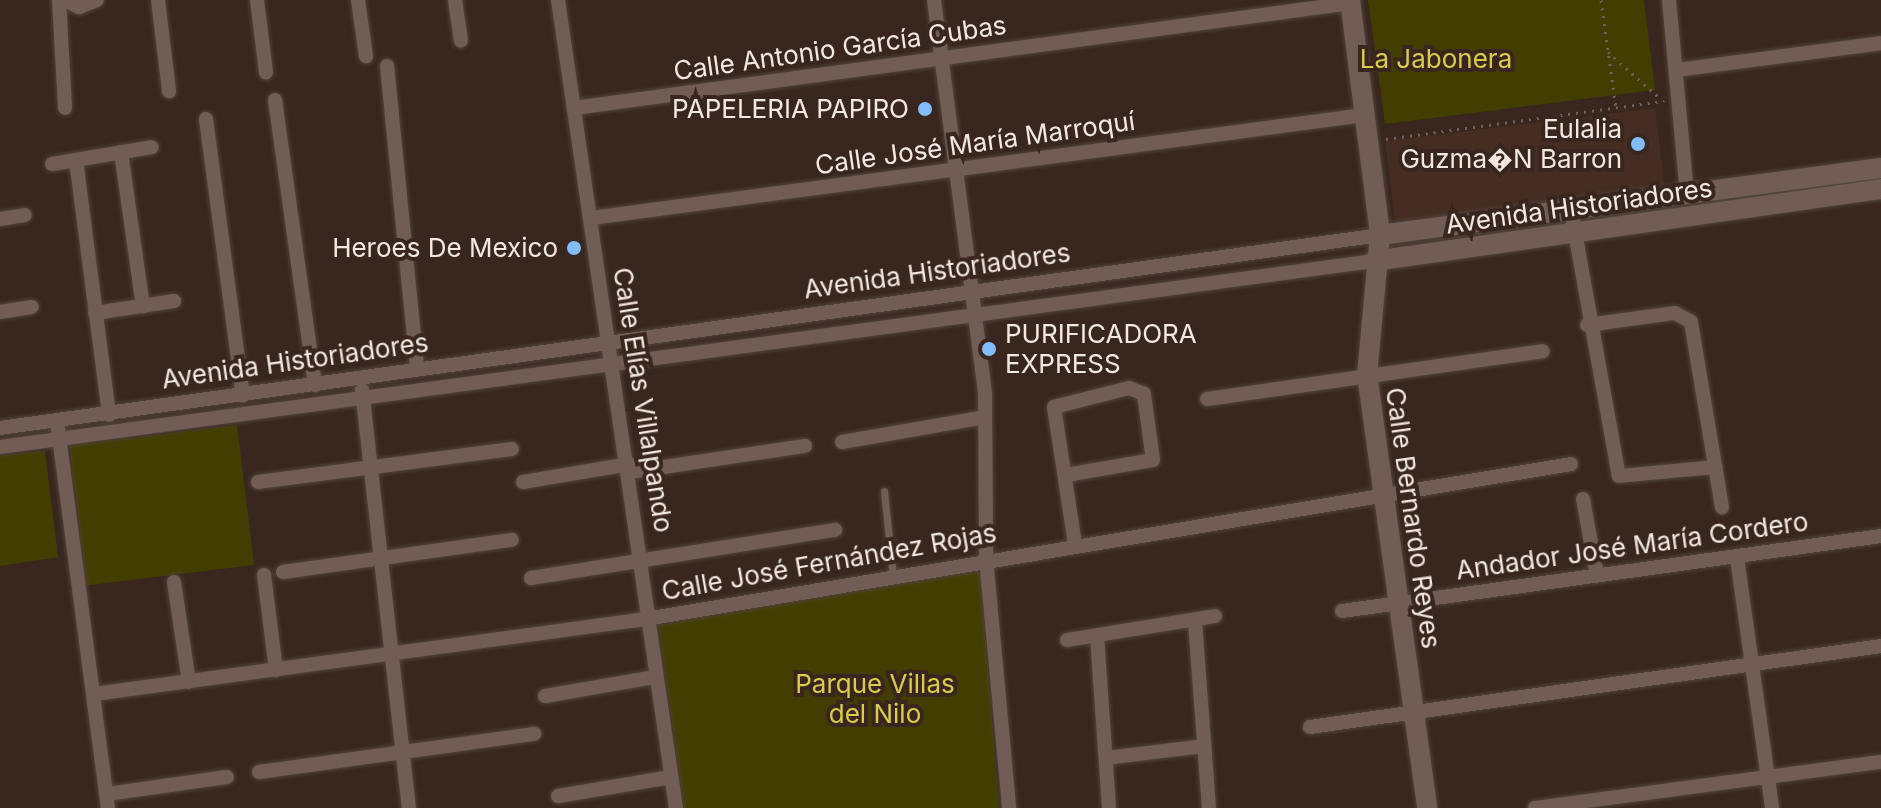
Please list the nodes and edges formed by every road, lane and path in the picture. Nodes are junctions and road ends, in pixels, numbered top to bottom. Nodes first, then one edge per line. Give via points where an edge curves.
1 (62, 0) edge
2 (97, 0) edge
3 (158, 0) edge
4 (257, 0) edge
5 (358, 0) edge
6 (455, 0) edge
7 (558, 0) edge
8 (934, 0) edge
9 (1601, 0) edge
10 (1669, 0) edge
11 (1350, 2) edge
12 (461, 41) dead end
13 (1881, 43) edge
14 (1608, 52) junction
15 (366, 56) dead end
16 (942, 59) junction
17 (387, 66) dead end
18 (1677, 70) junction
19 (266, 72) dead end
20 (169, 91) dead end
21 (1680, 99) junction
22 (275, 100) dead end
23 (1663, 101) junction
24 (65, 108) dead end
25 (574, 108) junction
26 (1616, 108) junction
27 (1364, 115) junction
28 (206, 119) dead end
29 (1367, 141) junction
30 (152, 147) dead end
31 (121, 152) junction
32 (76, 160) junction
33 (52, 164) dead end
34 (1881, 168) edge
35 (958, 171) junction
36 (1881, 189) edge
37 (1687, 194) junction
38 (1571, 210) junction
39 (25, 215) dead end
40 (591, 218) junction
41 (0, 219) edge
42 (1573, 233) junction
43 (1380, 235) junction
44 (1374, 261) junction
45 (973, 292) junction
46 (174, 301) dead end
47 (143, 306) junction
48 (32, 307) dead end
49 (0, 312) edge
50 (95, 313) junction
51 (976, 317) junction
52 (1587, 325) junction
53 (610, 343) junction
54 (1543, 351) dead end
55 (613, 364) junction
56 (417, 369) junction
57 (1367, 374) junction
58 (361, 377) junction
59 (315, 385) junction
60 (243, 396) junction
61 (363, 398) junction
62 (1207, 399) dead end
63 (109, 415) junction
64 (985, 417) junction
65 (57, 421) junction
66 (0, 428) edge
67 (59, 442) junction
68 (842, 442) dead end
69 (805, 446) dead end
70 (0, 447) edge
71 (512, 449) dead end
72 (1571, 464) dead end
73 (1716, 467) junction
74 (371, 468) junction
75 (629, 468) junction
76 (1066, 475) junction
77 (258, 482) dead end
78 (523, 482) dead end
79 (884, 491) dead end
80 (1384, 491) junction
81 (1583, 499) dead end
82 (1722, 507) dead end
83 (835, 530) dead end
84 (1881, 536) edge
85 (512, 540) dead end
86 (1075, 545) junction
87 (986, 558) junction
88 (1737, 558) junction
89 (643, 559) junction
90 (381, 560) junction
91 (283, 572) dead end
92 (264, 575) dead end
93 (1597, 575) junction
94 (893, 577) junction
95 (531, 578) dead end
96 (174, 582) dead end
97 (1399, 603) junction
98 (1342, 611) dead end
99 (1215, 616) dead end
100 (646, 619) junction
101 (1195, 622) junction
102 (1097, 636) junction
103 (1067, 640) dead end
104 (1881, 646) edge
105 (392, 656) junction
106 (1752, 662) junction
107 (276, 670) junction
108 (655, 677) junction
109 (189, 682) junction
110 (94, 694) junction
111 (545, 696) dead end
112 (1414, 710) junction
113 (1310, 727) dead end
114 (534, 734) dead end
115 (1204, 746) junction
116 (403, 755) junction
117 (1106, 758) junction
118 (1881, 762) edge
119 (259, 772) dead end
120 (1768, 775) junction
121 (227, 777) dead end
122 (671, 777) junction
123 (558, 796) dead end
124 (108, 801) edge
125 (409, 808) edge
126 (676, 808) edge
127 (1009, 808) edge
128 (1109, 808) edge
129 (1209, 808) edge
130 (1427, 808) edge
131 (1535, 808) edge
132 (1772, 808) edge

1 - 2 street via 79,7
1 - 24 street
3 - 20 street
4 - 19 street
5 - 15 street
6 - 12 street
7 - 25 street, Calle Elías Villalpando
8 - 16 street
9 - 14 path
10 - 18 street
11 - 16 street, Calle Antonio García Cubas
11 - 27 street
13 - 18 street
14 - 23 path
14 - 26 path
16 - 25 street, Calle Antonio García Cubas
16 - 35 street
17 - 56 street
18 - 21 street
21 - 23 path
21 - 37 street
22 - 59 street
23 - 26 path
25 - 40 street, Calle Elías Villalpando
26 - 29 path
27 - 29 street
27 - 35 street, Calle José María Marroquí
28 - 60 street
29 - 43 street
30 - 31 street
31 - 32 street
31 - 47 street
32 - 33 street
32 - 50 street
34 - 37 street, Avenida Historiadores
35 - 40 street, Calle José María Marroquí
35 - 45 street
36 - 42 street, Avenida Historiadores
37 - 38 street, Avenida Historiadores
38 - 42 street
38 - 43 street, Avenida Historiadores
39 - 41 street
40 - 53 street, Calle Elías Villalpando
42 - 44 street, Avenida Historiadores
42 - 52 street
43 - 44 street, Calle Bernardo Reyes
43 - 45 street, Avenida Historiadores
44 - 51 street, Avenida Historiadores
44 - 57 street, Calle Bernardo Reyes
45 - 51 street
45 - 53 street, Avenida Historiadores
46 - 47 street
47 - 50 street
48 - 49 street
50 - 63 street
51 - 55 street, Avenida Historiadores
51 - 64 street
52 - 73 street via 1619,476
52 - 73 street via 1688,317
53 - 55 street, Calle Elías Villalpando
53 - 56 street, Avenida Historiadores
54 - 57 street
55 - 61 street, Avenida Historiadores
55 - 75 street, Calle Elías Villalpando
56 - 58 street, Avenida Historiadores
57 - 62 street
57 - 80 street, Calle Bernardo Reyes
58 - 59 street, Avenida Historiadores
58 - 61 street
59 - 60 street, Avenida Historiadores
60 - 63 street, Avenida Historiadores
61 - 67 street, Avenida Historiadores
61 - 74 street
63 - 65 street, Avenida Historiadores
64 - 68 street
64 - 87 street
65 - 66 street, Avenida Historiadores
65 - 67 street
67 - 70 street, Avenida Historiadores
67 - 110 street
69 - 75 street
71 - 74 street
72 - 80 street, Calle José Fernández Rojas
73 - 82 street
74 - 77 street
74 - 90 street
75 - 78 street
75 - 89 street, Calle Elías Villalpando
76 - 76 street via 1057,404 1139,389 1147,399 1153,460
76 - 86 street
79 - 94 lane
80 - 86 street, Calle José Fernández Rojas
80 - 97 street, Calle Bernardo Reyes
81 - 93 street
83 - 89 street
84 - 88 street, Andador José María Cordero
85 - 90 street
86 - 87 street, Calle José Fernández Rojas
87 - 94 street, Calle José Fernández Rojas
87 - 127 street
88 - 93 street, Andador José María Cordero
88 - 106 street
89 - 95 street
89 - 100 street, Calle Elías Villalpando
90 - 91 street
90 - 105 street
92 - 107 street
93 - 97 street, Andador José María Cordero
94 - 100 street, Calle José Fernández Rojas
96 - 109 street
97 - 98 street, Andador José María Cordero
97 - 112 street, Calle Bernardo Reyes
99 - 101 street
100 - 105 street, Calle José Fernández Rojas
100 - 108 street, Calle Elías Villalpando
101 - 102 street
101 - 115 street
102 - 103 street
102 - 117 street
104 - 106 street
105 - 107 street, Calle José Fernández Rojas
105 - 116 street
106 - 112 street
106 - 120 street
107 - 109 street, Calle José Fernández Rojas
108 - 111 street
108 - 122 street, Calle Elías Villalpando
109 - 110 street, Calle José Fernández Rojas
110 - 124 street
112 - 113 street
112 - 130 street, Calle Bernardo Reyes
114 - 116 street
115 - 117 street
115 - 129 street
116 - 119 street
116 - 125 street
117 - 128 street
118 - 120 street
120 - 131 street
120 - 132 street
121 - 124 street
122 - 123 street
122 - 126 street, Calle Elías Villalpando

